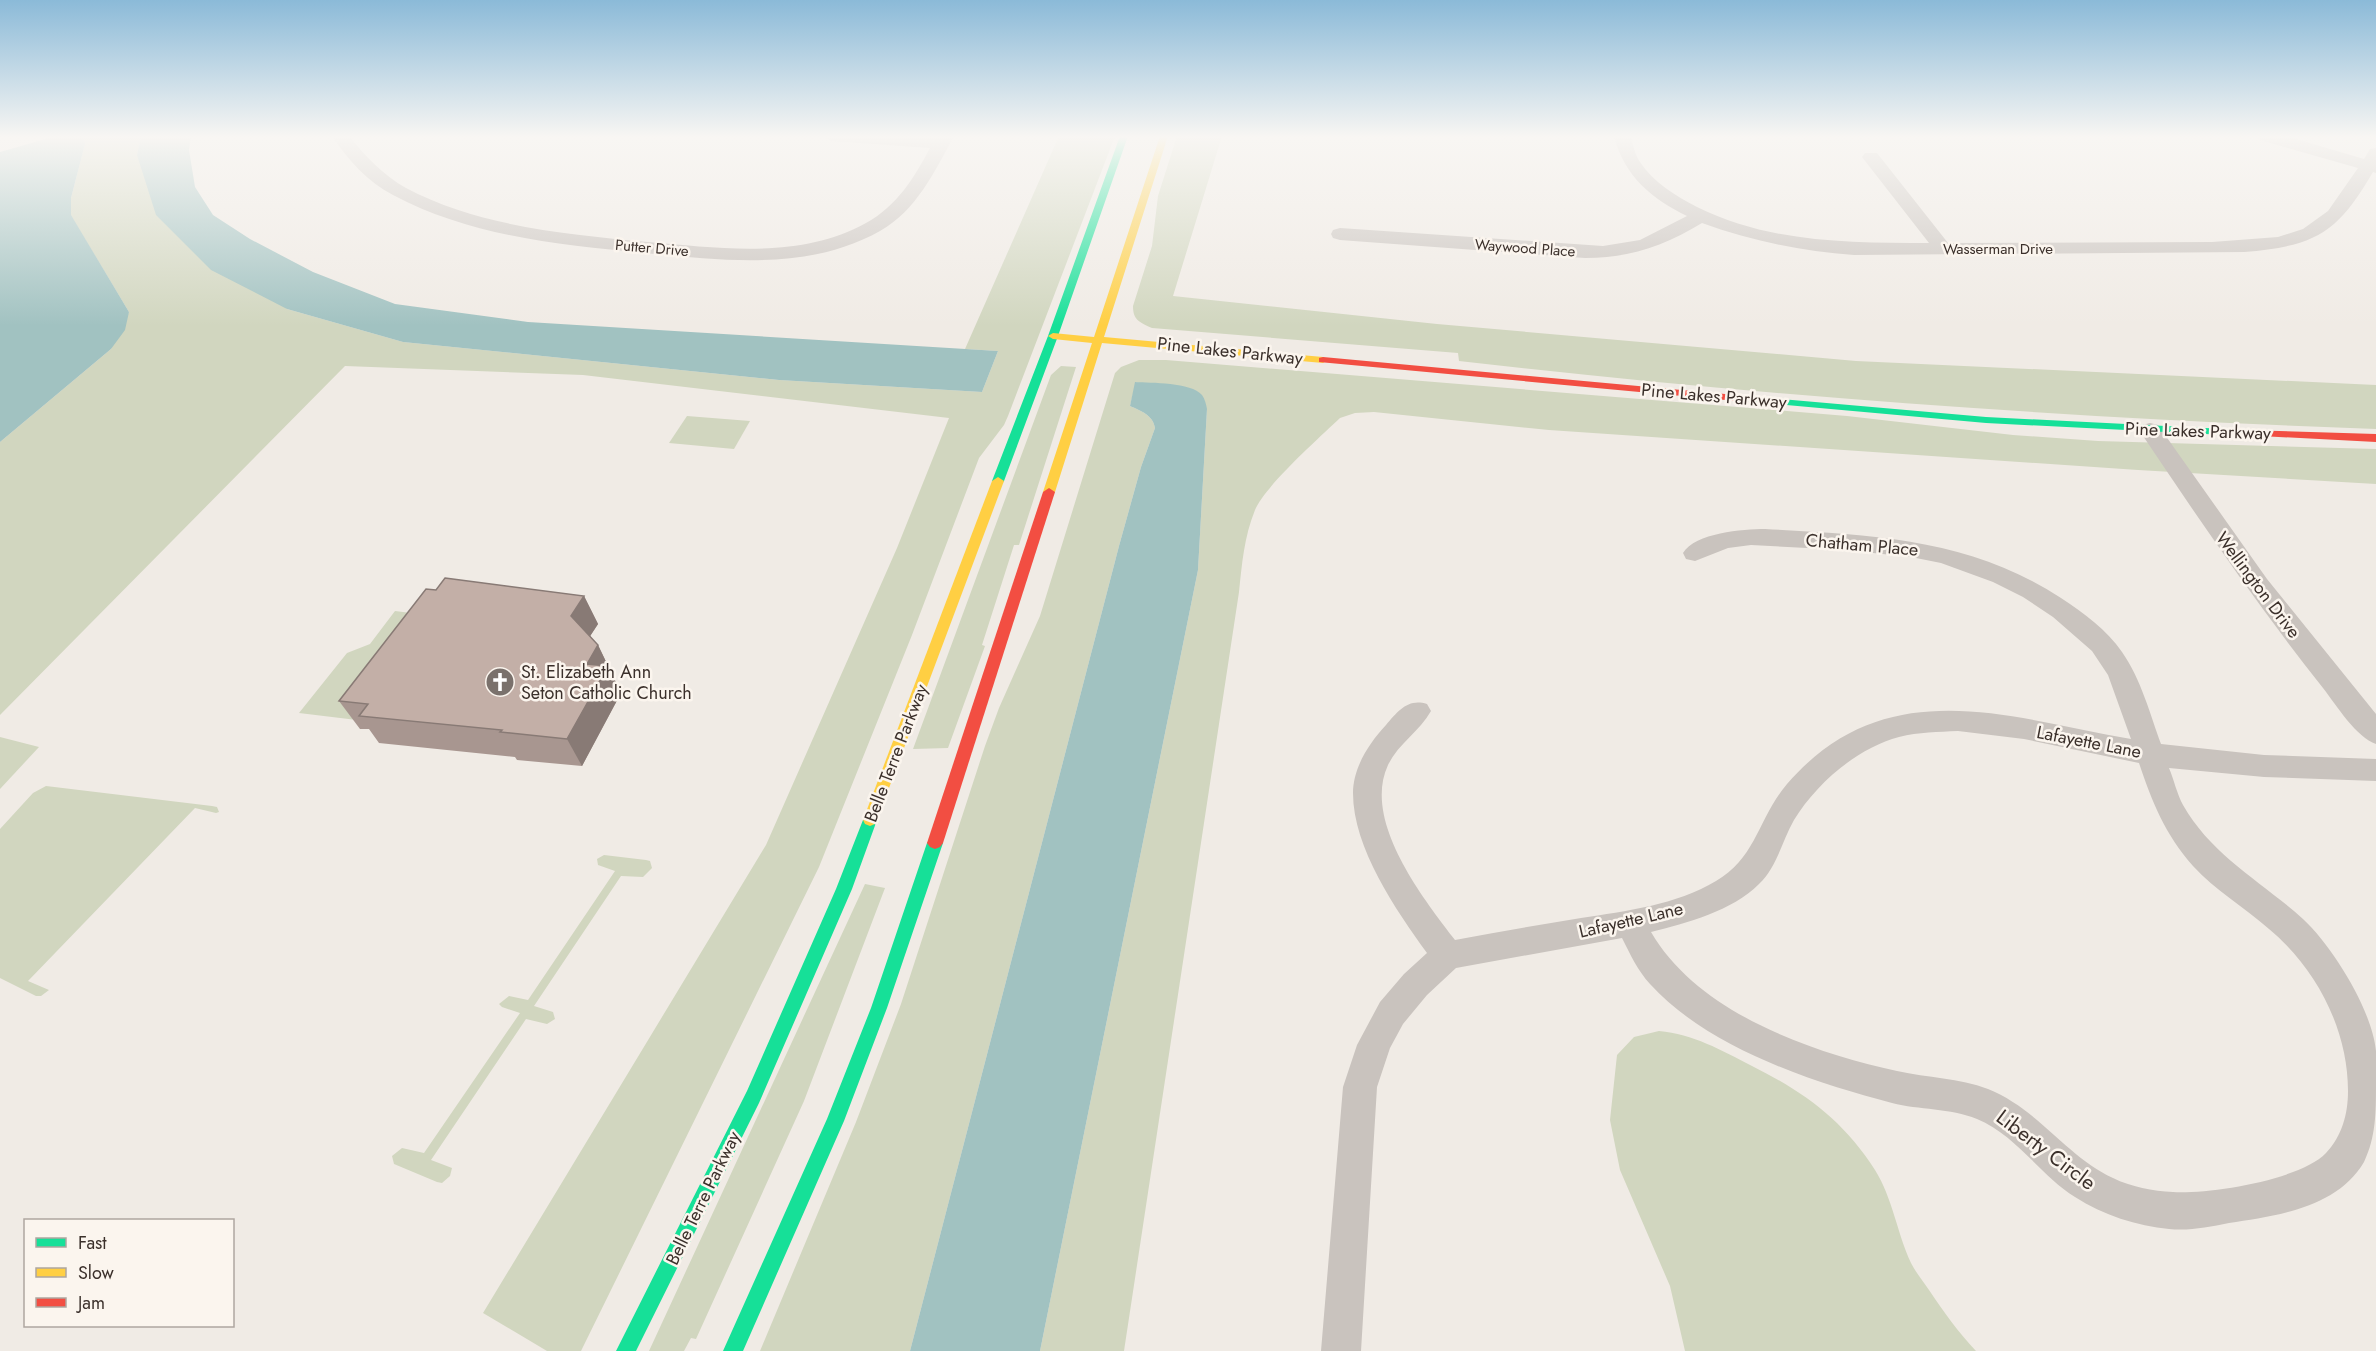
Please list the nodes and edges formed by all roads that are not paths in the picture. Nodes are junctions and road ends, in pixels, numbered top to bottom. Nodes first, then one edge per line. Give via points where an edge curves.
1 (418, 199) edge
2 (907, 199) edge
3 (1102, 199) edge
4 (1144, 199) edge
5 (1672, 199) edge
6 (1904, 199) edge
7 (2347, 199) edge
8 (1701, 216) junction
9 (1340, 234) dead end
10 (1943, 249) junction
11 (1053, 336) junction
12 (1099, 339) junction
13 (2150, 430) junction
14 (2376, 438) edge
15 (1695, 553) dead end
16 (1417, 711) dead end
17 (2376, 733) edge
18 (2151, 754) junction
19 (2376, 770) edge
20 (1631, 923) junction
21 (1448, 955) junction
22 (626, 1351) edge
23 (733, 1351) edge
24 (1341, 1351) edge

1 - 2 street, Putter Drive via 476,221 559,240 740,255 821,246 885,220
3 - 11 main road, Belle Terre Parkway
4 - 12 main road
5 - 8 street, Wasserman Drive
6 - 10 street
7 - 10 street, Wasserman Drive via 2327,222 2293,239 2268,244 2212,248
8 - 9 street, Waywood Place via 1652,244 1613,252
8 - 10 street, Wasserman Drive via 1757,236 1815,246
11 - 12 main road, Pine Lakes Parkway
11 - 22 main road, Belle Terre Parkway via 844,889 753,1096
12 - 13 main road, Pine Lakes Parkway via 1986,420
12 - 23 main road via 879,1008 835,1121
13 - 14 main road, Pine Lakes Parkway
13 - 17 street, Wellington Drive via 2262,591
15 - 18 street, Chatham Place via 1714,543 1740,537 1880,543 1941,554 1993,571 2033,590 2104,648 2122,677
16 - 21 street via 1386,743 1371,771 1371,821 1397,881
18 - 19 street, Lafayette Lane via 2266,767
18 - 20 street, Lafayette Lane via 1975,721 1920,722 1895,727 1844,750 1804,784 1774,829 1763,857 1742,881 1696,904
18 - 20 street, Liberty Circle via 2168,806 2193,844 2213,866 2302,939 2332,981 2354,1028 2366,1083 2359,1132 2335,1169 2303,1191 2169,1211 2115,1198 2065,1169 2025,1132 1988,1106 1950,1095 1896,1088 1831,1070 1715,1016 1661,974
20 - 21 street, Lafayette Lane
21 - 24 street, Lafayette Lane via 1402,998 1382,1025 1369,1055 1359,1097

